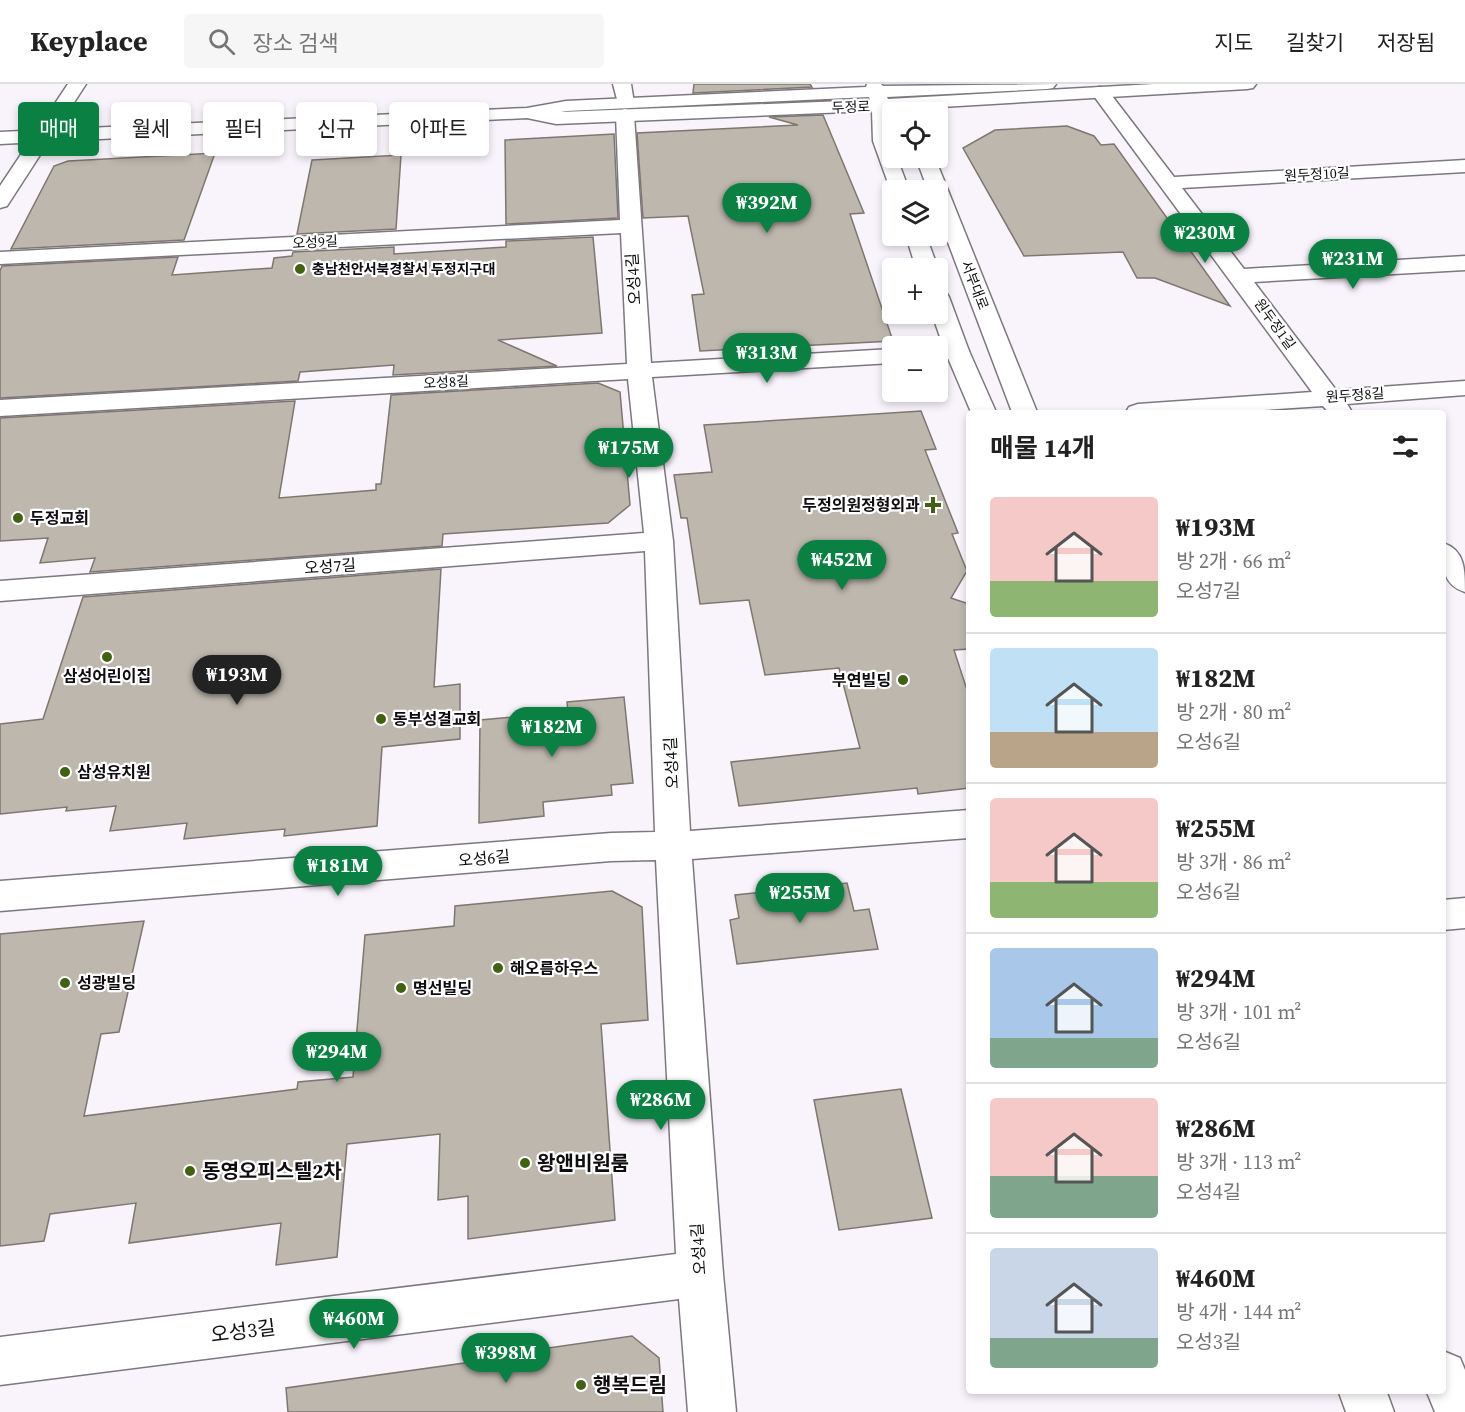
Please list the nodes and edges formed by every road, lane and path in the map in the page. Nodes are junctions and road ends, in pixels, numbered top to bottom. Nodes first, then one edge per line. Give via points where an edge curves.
1 (77, 84) edge
2 (621, 84) edge
3 (1047, 84) edge
4 (1246, 84) edge
5 (1100, 92) junction
6 (881, 99) edge
7 (66, 102) edge
8 (625, 109) junction
9 (99, 133) edge
10 (18, 137) edge
11 (0, 138) edge
12 (29, 156) edge
13 (1465, 166) edge
14 (929, 168) edge
15 (896, 180) edge
16 (1168, 183) junction
17 (0, 202) edge
18 (630, 226) junction
19 (0, 258) edge
20 (1465, 263) edge
21 (1240, 276) junction
22 (948, 354) edge
23 (882, 357) edge
24 (639, 370) junction
25 (1465, 388) edge
26 (1335, 405) edge
27 (0, 408) edge
28 (983, 410) edge
29 (1024, 410) edge
30 (1194, 410) edge
31 (659, 541) junction
32 (1446, 556) edge
33 (1465, 582) edge
34 (0, 591) edge
35 (966, 824) edge
36 (674, 846) junction
37 (0, 896) edge
38 (1465, 913) edge
39 (1446, 915) edge
40 (700, 1274) junction
41 (0, 1361) edge
42 (1446, 1382) edge
43 (1363, 1394) edge
44 (712, 1412) edge
45 (1370, 1412) edge
46 (1459, 1412) edge

1 - 7 street
2 - 8 street, 오성4길
3 - 6 street, 두정로
4 - 5 street, 두정로
5 - 6 street, 두정로
5 - 16 street, 원두정1길
6 - 8 street, 두정로
6 - 15 street via 882,141
8 - 9 street, 두정로 via 566,106 527,113
8 - 18 street, 오성4길
10 - 11 street, 두정로
12 - 17 street
13 - 16 street, 원두정10길
14 - 29 street, 서부대로
16 - 21 street, 원두정1길
18 - 19 street, 오성9길
18 - 24 street, 오성4길
20 - 21 street
21 - 26 street, 원두정1길
22 - 28 street
23 - 24 street, 오성8길
24 - 27 street, 오성8길
24 - 31 street, 오성4길
25 - 26 street, 원두정8길
26 - 30 street, 원두정8길
31 - 34 street, 오성7길
31 - 36 street, 오성4길
32 - 33 street
35 - 36 street, 오성6길
36 - 37 street, 오성6길 via 611,847
36 - 40 street, 오성4길
38 - 39 street
40 - 41 street, 오성3길
40 - 44 street, 오성4길
42 - 46 street
43 - 45 street

